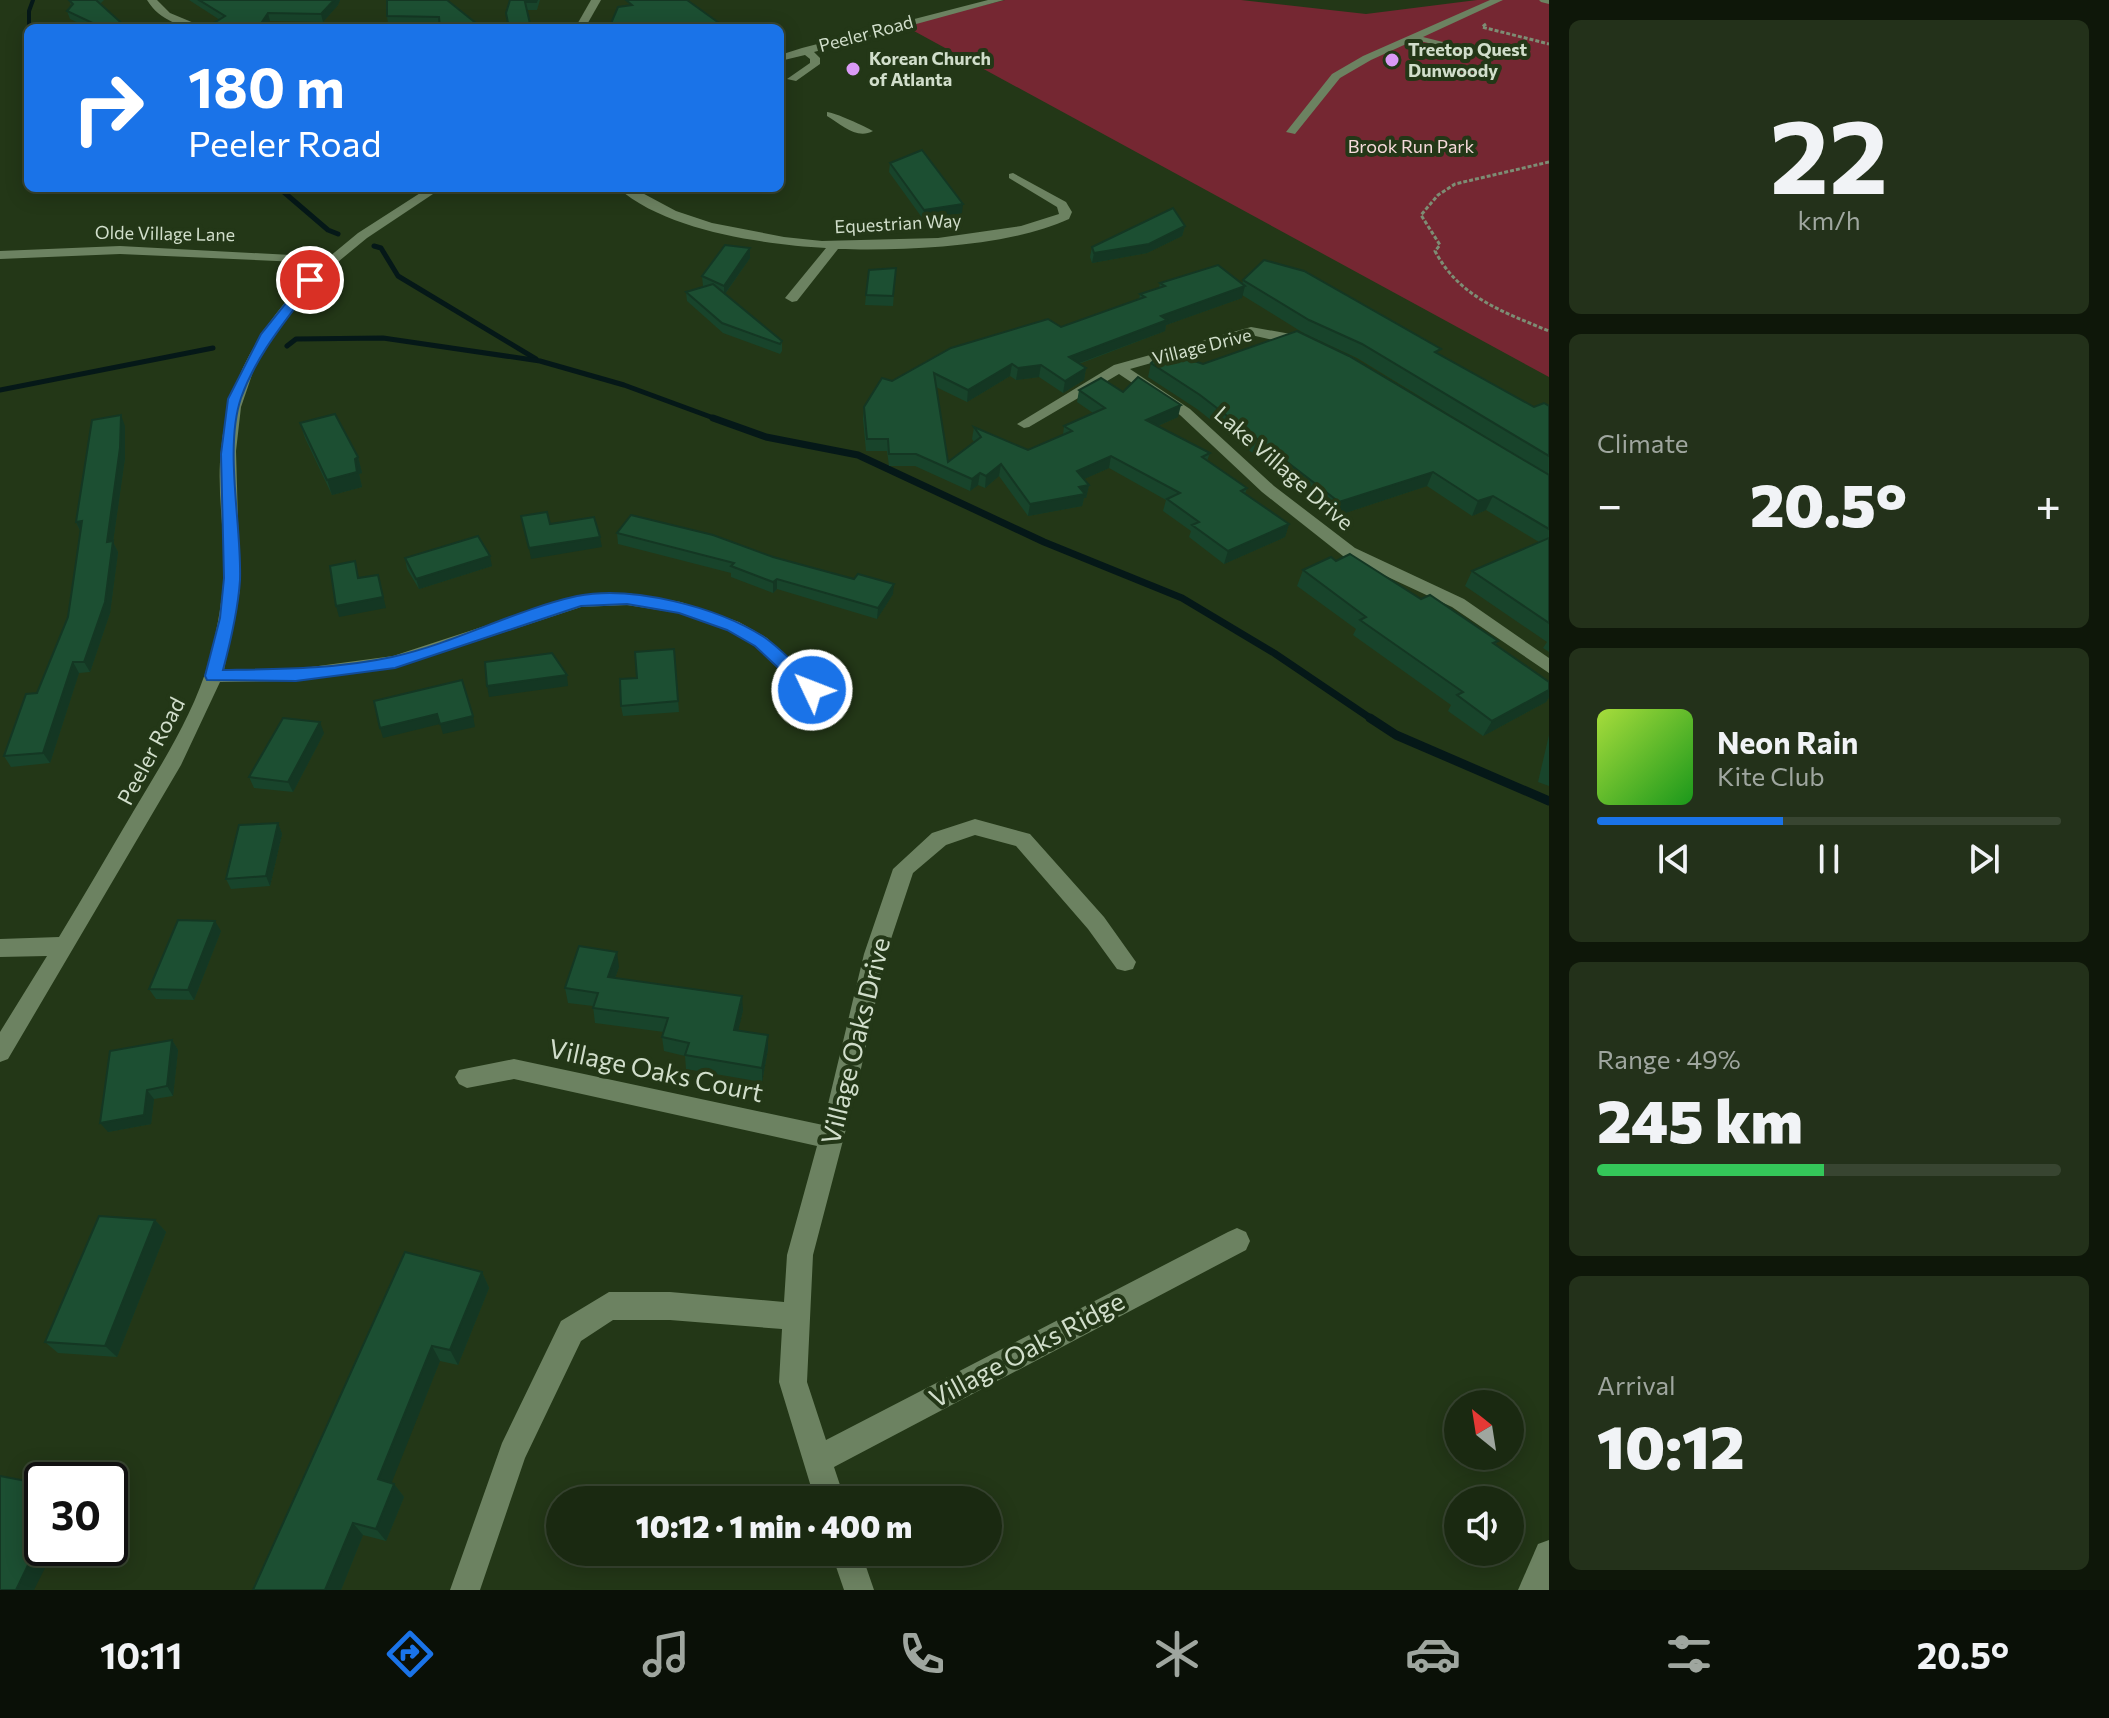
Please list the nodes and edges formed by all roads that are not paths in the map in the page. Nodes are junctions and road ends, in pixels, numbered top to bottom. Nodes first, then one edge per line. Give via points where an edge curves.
1 (152, 0) edge
2 (596, 0) edge
3 (999, 0) edge
4 (1498, 0) edge
5 (190, 24) edge
6 (582, 24) edge
7 (1414, 37) junction
8 (1452, 47) dead end
9 (805, 50) junction
10 (784, 57) edge
11 (792, 79) dead end
12 (831, 114) dead end
13 (861, 118) dead end
14 (843, 122) junction
15 (868, 131) dead end
16 (1291, 132) dead end
17 (1013, 176) dead end
18 (429, 192) edge
19 (635, 192) edge
20 (833, 247) junction
21 (0, 255) edge
22 (328, 261) junction
23 (792, 298) dead end
24 (1323, 351) edge
25 (1119, 368) junction
26 (1024, 424) dead end
27 (1549, 667) edge
28 (213, 676) junction
29 (812, 690) dead end
30 (66, 946) junction
31 (0, 948) edge
32 (1125, 962) dead end
33 (0, 1052) edge
34 (467, 1077) dead end
35 (831, 1138) junction
36 (1237, 1241) dead end
37 (796, 1317) junction
38 (817, 1460) junction
39 (825, 1486) edge
40 (1549, 1555) edge
41 (851, 1566) edge
42 (465, 1590) edge
43 (859, 1590) edge
44 (1533, 1590) edge

1 - 5 street via 169,16
2 - 6 street
3 - 9 street, Peeler Road
4 - 7 street
7 - 8 street
7 - 16 street via 1336,76
9 - 10 street, Peeler Road
9 - 11 street via 815,64
12 - 14 street
13 - 14 street
14 - 15 street
17 - 20 street, Equestrian Way via 1062,205 1065,216 1013,231 930,244
18 - 22 street, Peeler Road
19 - 20 street, Equestrian Way via 669,213 698,222
20 - 23 street
21 - 22 street, Olde Village Lane via 187,250
22 - 28 street, Peeler Road via 267,334 234,399 228,454 232,578
24 - 25 street, Village Drive via 1297,339 1251,331
25 - 26 street, Village Drive
25 - 27 street, Lake Village Drive via 1185,412 1268,489 1349,552 1458,603
28 - 29 street via 296,675 395,662 580,601 627,599 681,608 733,626 761,642
28 - 30 street, Peeler Road via 174,759
30 - 31 street
30 - 33 street, Peeler Road
32 - 35 street, Village Oaks Drive via 1023,840 975,827 939,839 904,869 875,954
34 - 35 street, Village Oaks Court via 514,1069
35 - 37 street, Village Oaks Drive via 800,1255
36 - 38 street, Village Oaks Ridge
37 - 38 street, Village Oaks Drive via 793,1382
37 - 42 street via 609,1306 571,1331 512,1453
38 - 39 street, Village Oaks Drive
40 - 44 street
41 - 43 street

